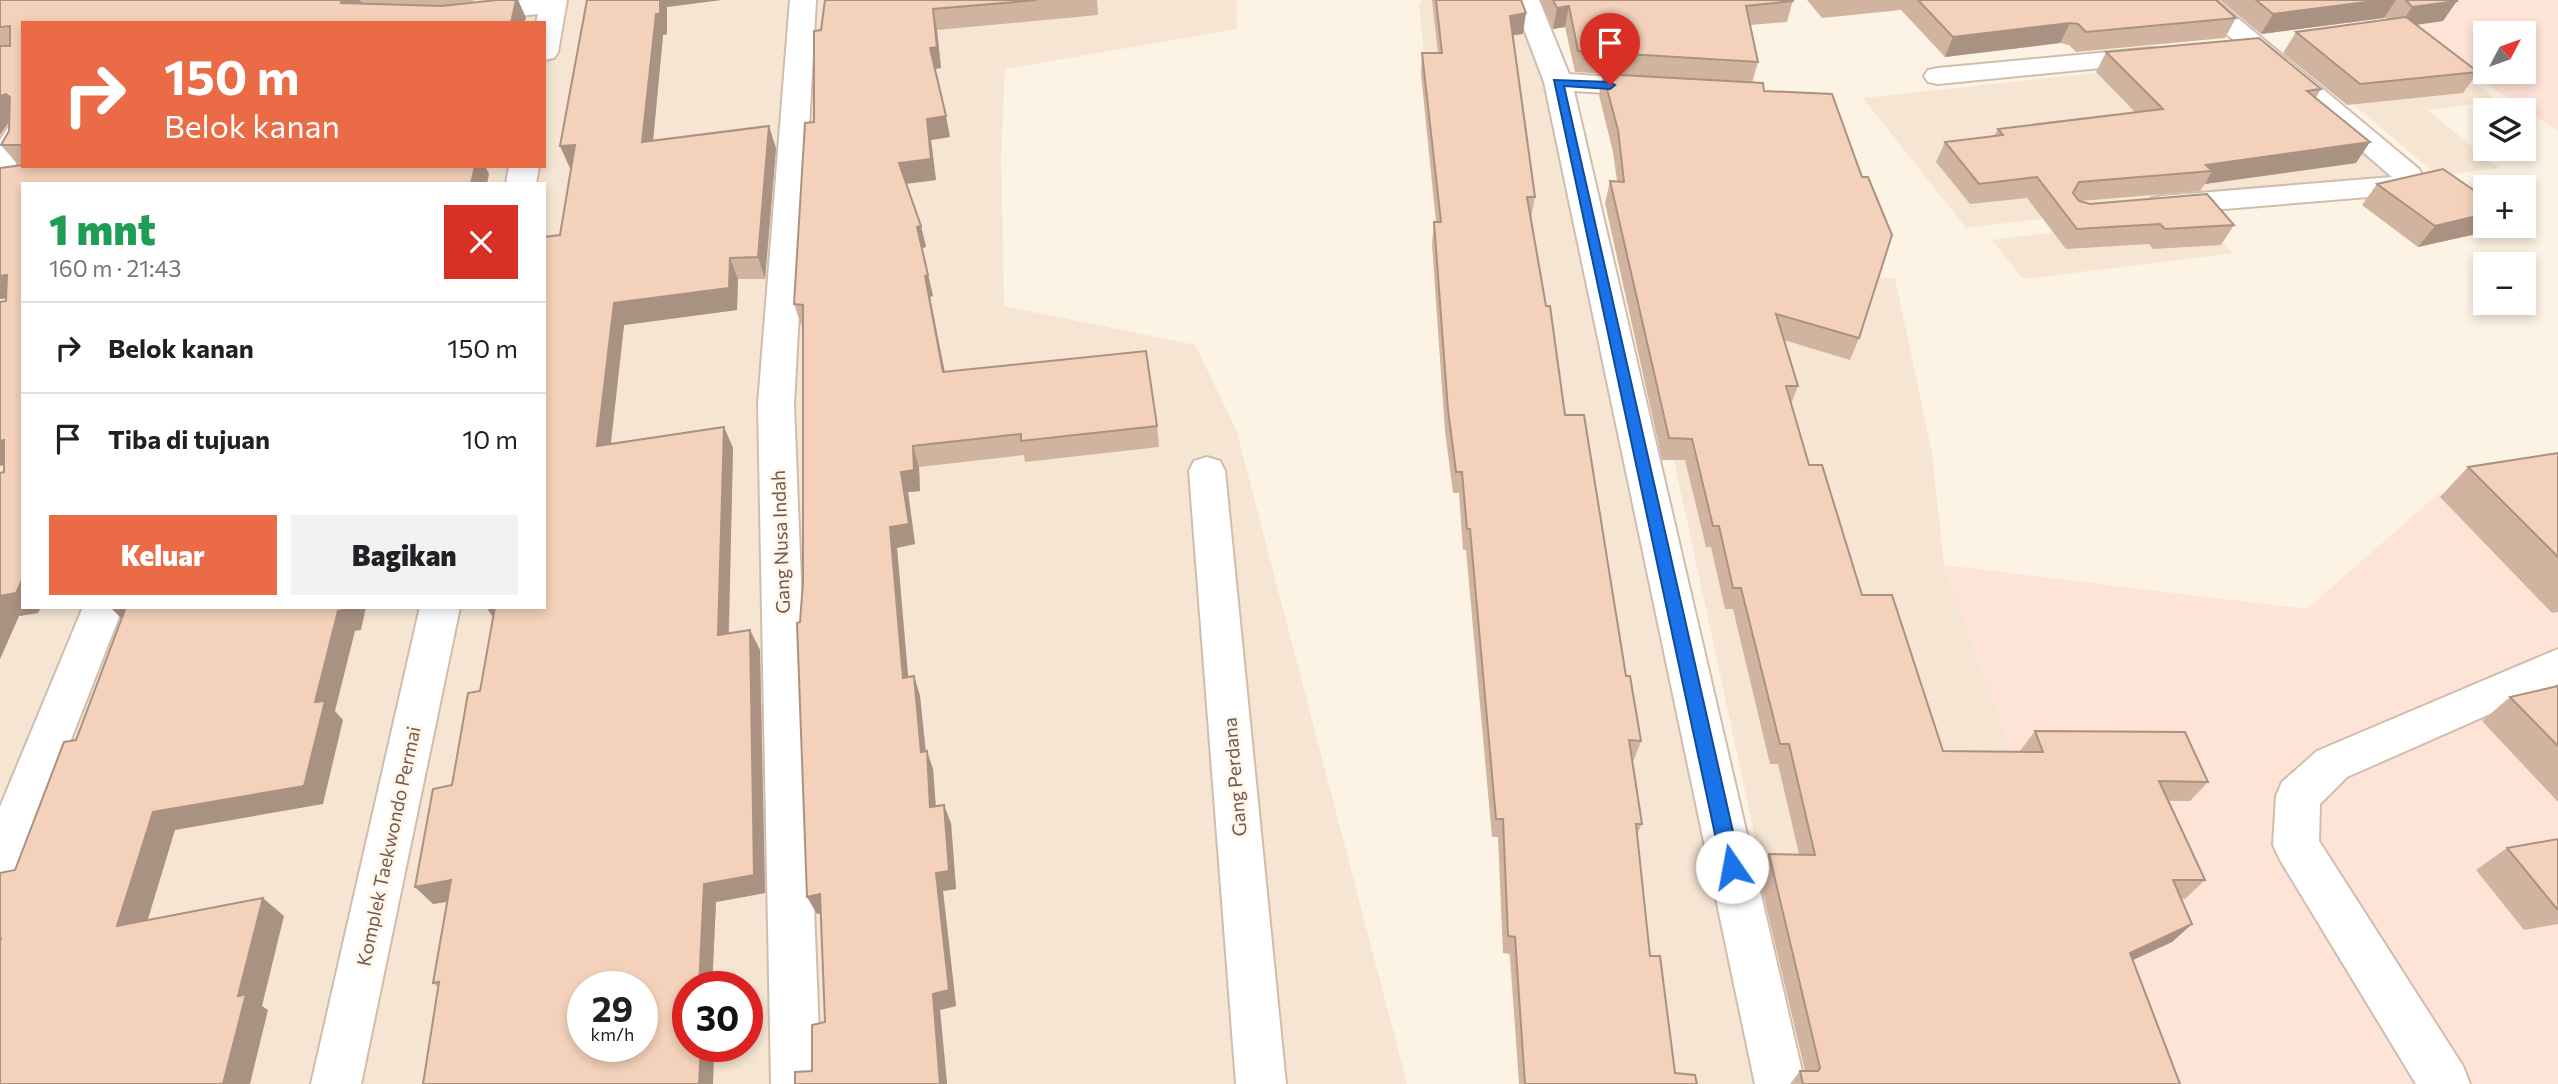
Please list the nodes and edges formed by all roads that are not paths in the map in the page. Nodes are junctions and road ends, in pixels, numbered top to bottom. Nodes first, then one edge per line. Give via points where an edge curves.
1 (803, 0) edge
2 (1526, 0) edge
3 (2200, 0) edge
4 (554, 2) edge
5 (385, 21) edge
6 (2293, 41) dead end
7 (546, 42) edge
8 (2254, 46) junction
9 (2213, 50) edge
10 (2172, 54) edge
11 (1938, 76) dead end
12 (1558, 82) junction
13 (1681, 90) edge
14 (21, 133) edge
15 (9, 173) edge
16 (2134, 208) edge
17 (1207, 471) dead end
18 (102, 609) edge
19 (440, 609) edge
20 (2558, 666) edge
21 (0, 862) edge
22 (335, 1084) edge
23 (796, 1084) edge
24 (1261, 1084) edge
25 (1780, 1084) edge
26 (2445, 1084) edge

1 - 23 street, Gang Nusa Indah via 776,404
2 - 12 street
3 - 8 street
4 - 5 street
4 - 7 street
6 - 8 street
8 - 9 street
8 - 16 street via 2410,181
10 - 11 street
12 - 13 street
12 - 25 street
14 - 15 street
17 - 24 street, Gang Perdana
18 - 21 street
19 - 22 street, Komplek Taekwondo Permai
20 - 26 street via 2332,764 2298,796 2295,845

